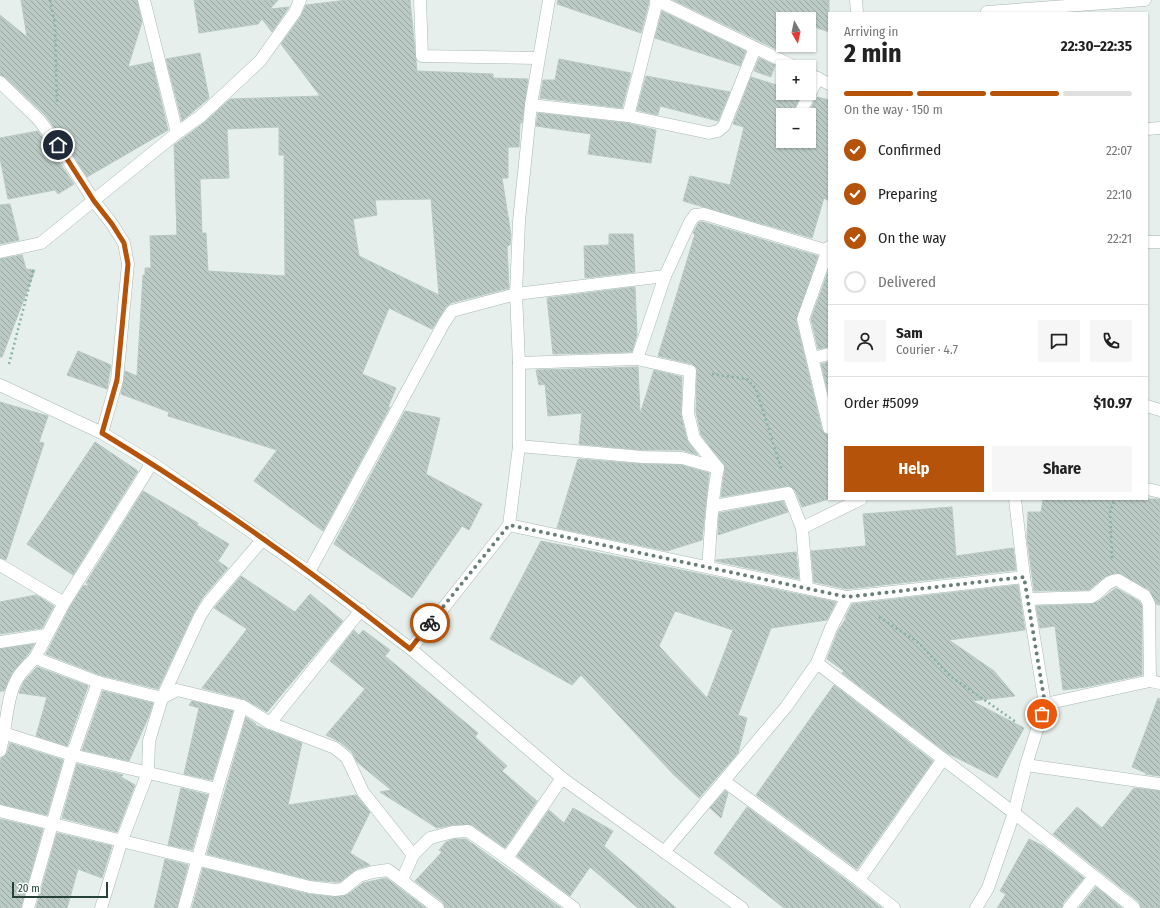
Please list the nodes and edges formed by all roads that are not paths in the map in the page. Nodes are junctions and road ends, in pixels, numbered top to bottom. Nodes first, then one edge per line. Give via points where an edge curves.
1 (144, 0) edge
2 (300, 0) edge
3 (420, 0) edge
4 (549, 0) edge
5 (656, 0) edge
6 (856, 0) edge
7 (1145, 0) edge
8 (1122, 5) edge
9 (987, 8) edge
10 (857, 12) edge
11 (755, 48) junction
12 (538, 58) junction
13 (780, 60) edge
14 (816, 78) edge
15 (828, 84) edge
16 (3, 89) edge
17 (532, 105) junction
18 (628, 116) junction
19 (1160, 128) edge
20 (1148, 129) edge
21 (177, 133) junction
22 (94, 201) junction
23 (1148, 242) edge
24 (1160, 242) edge
25 (828, 249) edge
26 (0, 252) edge
27 (665, 276) junction
28 (516, 294) junction
29 (828, 354) edge
30 (813, 358) junction
31 (637, 359) junction
32 (519, 363) junction
33 (2, 385) edge
34 (828, 424) edge
35 (102, 433) junction
36 (519, 446) junction
37 (152, 464) junction
38 (718, 468) junction
39 (1148, 488) edge
40 (1160, 492) edge
41 (856, 500) edge
42 (1015, 500) edge
43 (846, 502) edge
44 (714, 506) junction
45 (509, 525) junction
46 (802, 528) junction
47 (262, 539) junction
48 (0, 565) edge
49 (708, 566) junction
50 (309, 572) junction
51 (1024, 577) junction
52 (808, 588) junction
53 (847, 597) junction
54 (1028, 599) junction
55 (64, 603) junction
56 (361, 610) junction
57 (46, 635) junction
58 (0, 642) edge
59 (410, 649) junction
60 (35, 658) junction
61 (817, 663) junction
62 (98, 682) junction
63 (1155, 682) edge
64 (162, 698) junction
65 (1045, 704) junction
66 (242, 706) junction
67 (270, 722) junction
68 (2, 733) edge
69 (0, 751) edge
70 (72, 754) junction
71 (943, 759) junction
72 (1026, 766) junction
73 (148, 772) junction
74 (562, 778) junction
75 (724, 782) junction
76 (1160, 784) edge
77 (217, 789) junction
78 (0, 811) edge
79 (1014, 813) junction
80 (52, 824) junction
81 (122, 840) junction
82 (664, 852) junction
83 (413, 856) junction
84 (507, 858) junction
85 (197, 860) junction
86 (1094, 877) junction
87 (402, 880) junction
88 (859, 880) junction
89 (568, 906) edge
90 (28, 908) edge
91 (101, 908) edge
92 (184, 908) edge
93 (438, 908) edge
94 (742, 908) edge
95 (894, 908) edge
96 (976, 908) edge
97 (1069, 908) edge
98 (1134, 908) edge

1 - 21 street
2 - 21 street via 295,12 260,61 202,116
3 - 12 street via 422,56
4 - 12 street
5 - 11 street
5 - 18 street
6 - 10 street
7 - 8 street
8 - 9 street
11 - 13 street
11 - 18 street via 724,126 718,131 709,132
12 - 17 street
14 - 15 street
16 - 22 street via 39,120
17 - 18 street
17 - 28 street via 519,221
19 - 20 street
21 - 22 street
22 - 26 street via 41,243
22 - 35 street via 124,243 128,264 117,380
23 - 24 street
25 - 27 street via 704,214 695,216 690,222
25 - 30 street via 803,319
27 - 28 street
27 - 31 street
28 - 32 street
28 - 50 street via 452,311
29 - 30 street
30 - 34 street
31 - 32 street
31 - 38 street via 690,371 688,413 694,438
32 - 36 street
33 - 35 street
35 - 37 street
36 - 38 street via 642,458 682,458
36 - 45 street
37 - 47 street
37 - 55 street
38 - 44 street via 712,495
39 - 40 street
41 - 43 street
42 - 51 street
43 - 46 street
44 - 46 street via 788,493
44 - 49 street
45 - 49 street
45 - 59 street
46 - 52 street
47 - 50 street
47 - 64 street via 206,607
48 - 55 street
49 - 52 street
50 - 56 street
51 - 53 street
51 - 54 street
52 - 53 street
53 - 61 street
54 - 63 street via 1091,597 1098,594 1108,582 1118,580 1148,600
54 - 65 street
55 - 57 street
56 - 59 street
56 - 67 street
57 - 58 street
57 - 60 street
59 - 74 street
60 - 62 street
60 - 68 street via 19,675 14,685
61 - 71 street
61 - 75 street via 786,707
62 - 64 street
62 - 70 street
63 - 65 street
64 - 66 street via 178,690
64 - 73 street via 149,741
65 - 72 street
66 - 67 street
66 - 77 street
67 - 83 street via 335,748 347,758 363,792
68 - 69 street
68 - 70 street
70 - 73 street
70 - 80 street
71 - 79 street
71 - 88 street
72 - 76 street
72 - 79 street
73 - 77 street
73 - 81 street
74 - 82 street
74 - 84 street
75 - 82 street
75 - 88 street
77 - 85 street
78 - 80 street
79 - 86 street
79 - 96 street via 988,888
80 - 81 street
80 - 90 street
81 - 85 street
81 - 91 street
82 - 94 street
83 - 84 street via 430,838 468,831
83 - 87 street
84 - 89 street
85 - 87 street via 310,887 335,890 343,889 359,876 373,872 388,870
85 - 92 street
86 - 97 street
86 - 98 street
87 - 93 street
88 - 95 street

